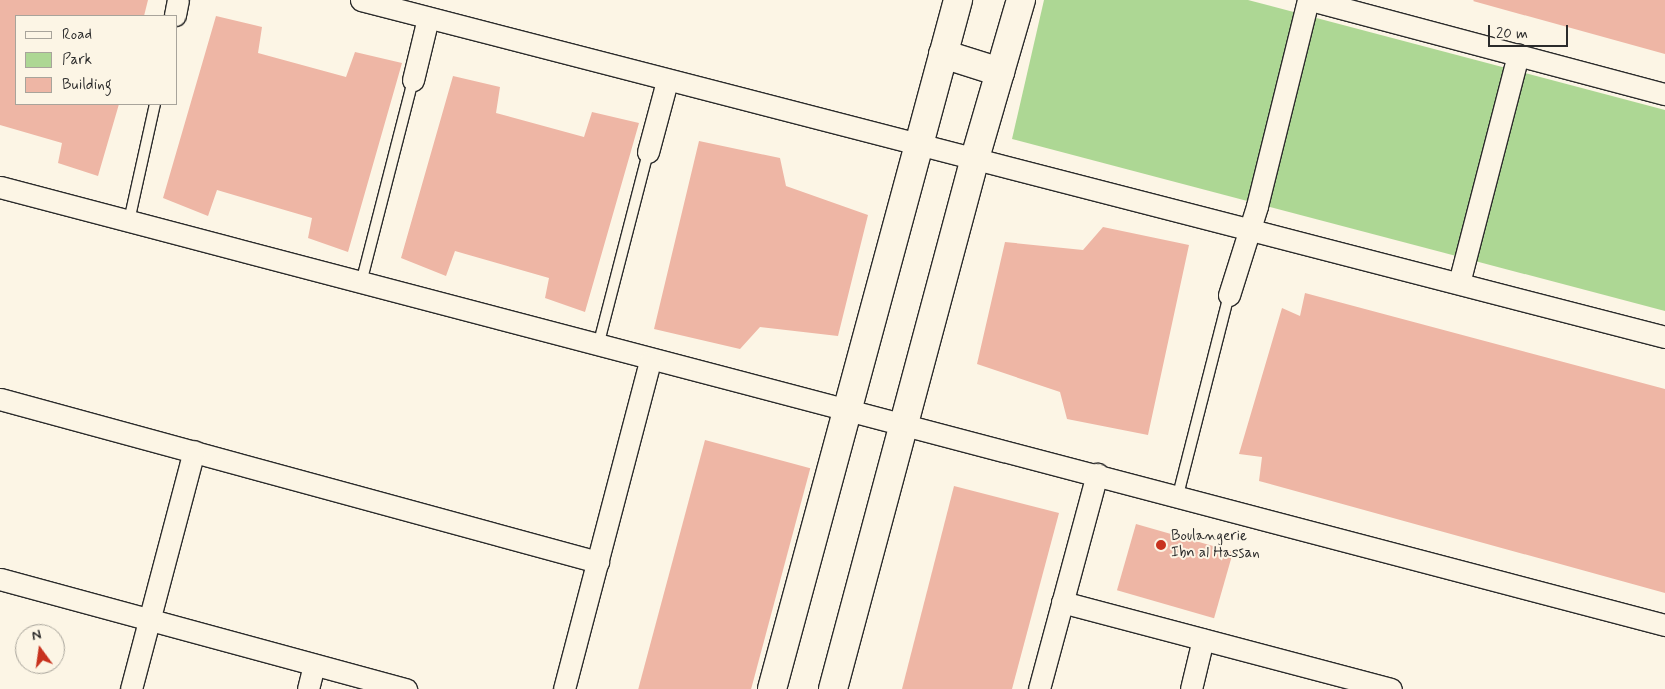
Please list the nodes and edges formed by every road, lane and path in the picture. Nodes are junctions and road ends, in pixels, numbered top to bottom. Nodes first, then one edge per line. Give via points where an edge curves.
1 (361, 0) edge
2 (958, 0) edge
3 (1020, 0) edge
4 (1310, 0) edge
5 (428, 18) junction
6 (943, 54) junction
7 (1518, 55) junction
8 (1000, 72) junction
9 (413, 80) joint
10 (667, 81) junction
11 (1665, 94) edge
12 (155, 105) edge
13 (919, 144) junction
14 (648, 152) joint
15 (975, 158) junction
16 (0, 187) edge
17 (129, 221) junction
18 (1249, 229) junction
19 (361, 283) junction
20 (1459, 283) junction
21 (1229, 295) joint
22 (1665, 336) edge
23 (598, 346) junction
24 (650, 361) junction
25 (0, 400) edge
26 (847, 411) junction
27 (903, 425) junction
28 (194, 451) junction
29 (1097, 474) junction
30 (1178, 495) junction
31 (598, 562) junction
32 (0, 579) edge
33 (1062, 602) junction
34 (150, 620) junction
35 (1665, 625) edge
36 (1203, 639) junction
37 (314, 665) junction
38 (1335, 682) edge
39 (131, 689) edge
40 (308, 689) edge
41 (406, 689) edge
42 (564, 689) edge
43 (772, 689) edge
44 (833, 689) edge
45 (1039, 689) edge
46 (1191, 689) edge
47 (1392, 689) edge

1 - 5 street
2 - 6 street
3 - 8 street
4 - 7 street
4 - 18 street
5 - 9 street
5 - 10 street
6 - 8 street
6 - 13 street
7 - 11 street
7 - 20 street
8 - 15 street
9 - 19 lane
10 - 13 street
10 - 14 street
12 - 17 lane
13 - 15 street
13 - 26 street
14 - 23 lane
15 - 18 street
15 - 27 street
16 - 17 street
17 - 19 street
18 - 20 street
18 - 21 street
19 - 23 street
20 - 22 street
21 - 30 lane
23 - 24 street
24 - 26 street
24 - 31 street
25 - 28 street
26 - 27 street
26 - 43 street
27 - 29 street
27 - 44 street
28 - 31 street
28 - 34 street
29 - 30 street
29 - 33 street
30 - 35 street
31 - 42 street
32 - 34 street
33 - 36 street
33 - 45 street
34 - 37 street
34 - 39 street
36 - 38 street
36 - 46 street
37 - 40 street
37 - 41 street
38 - 47 street

